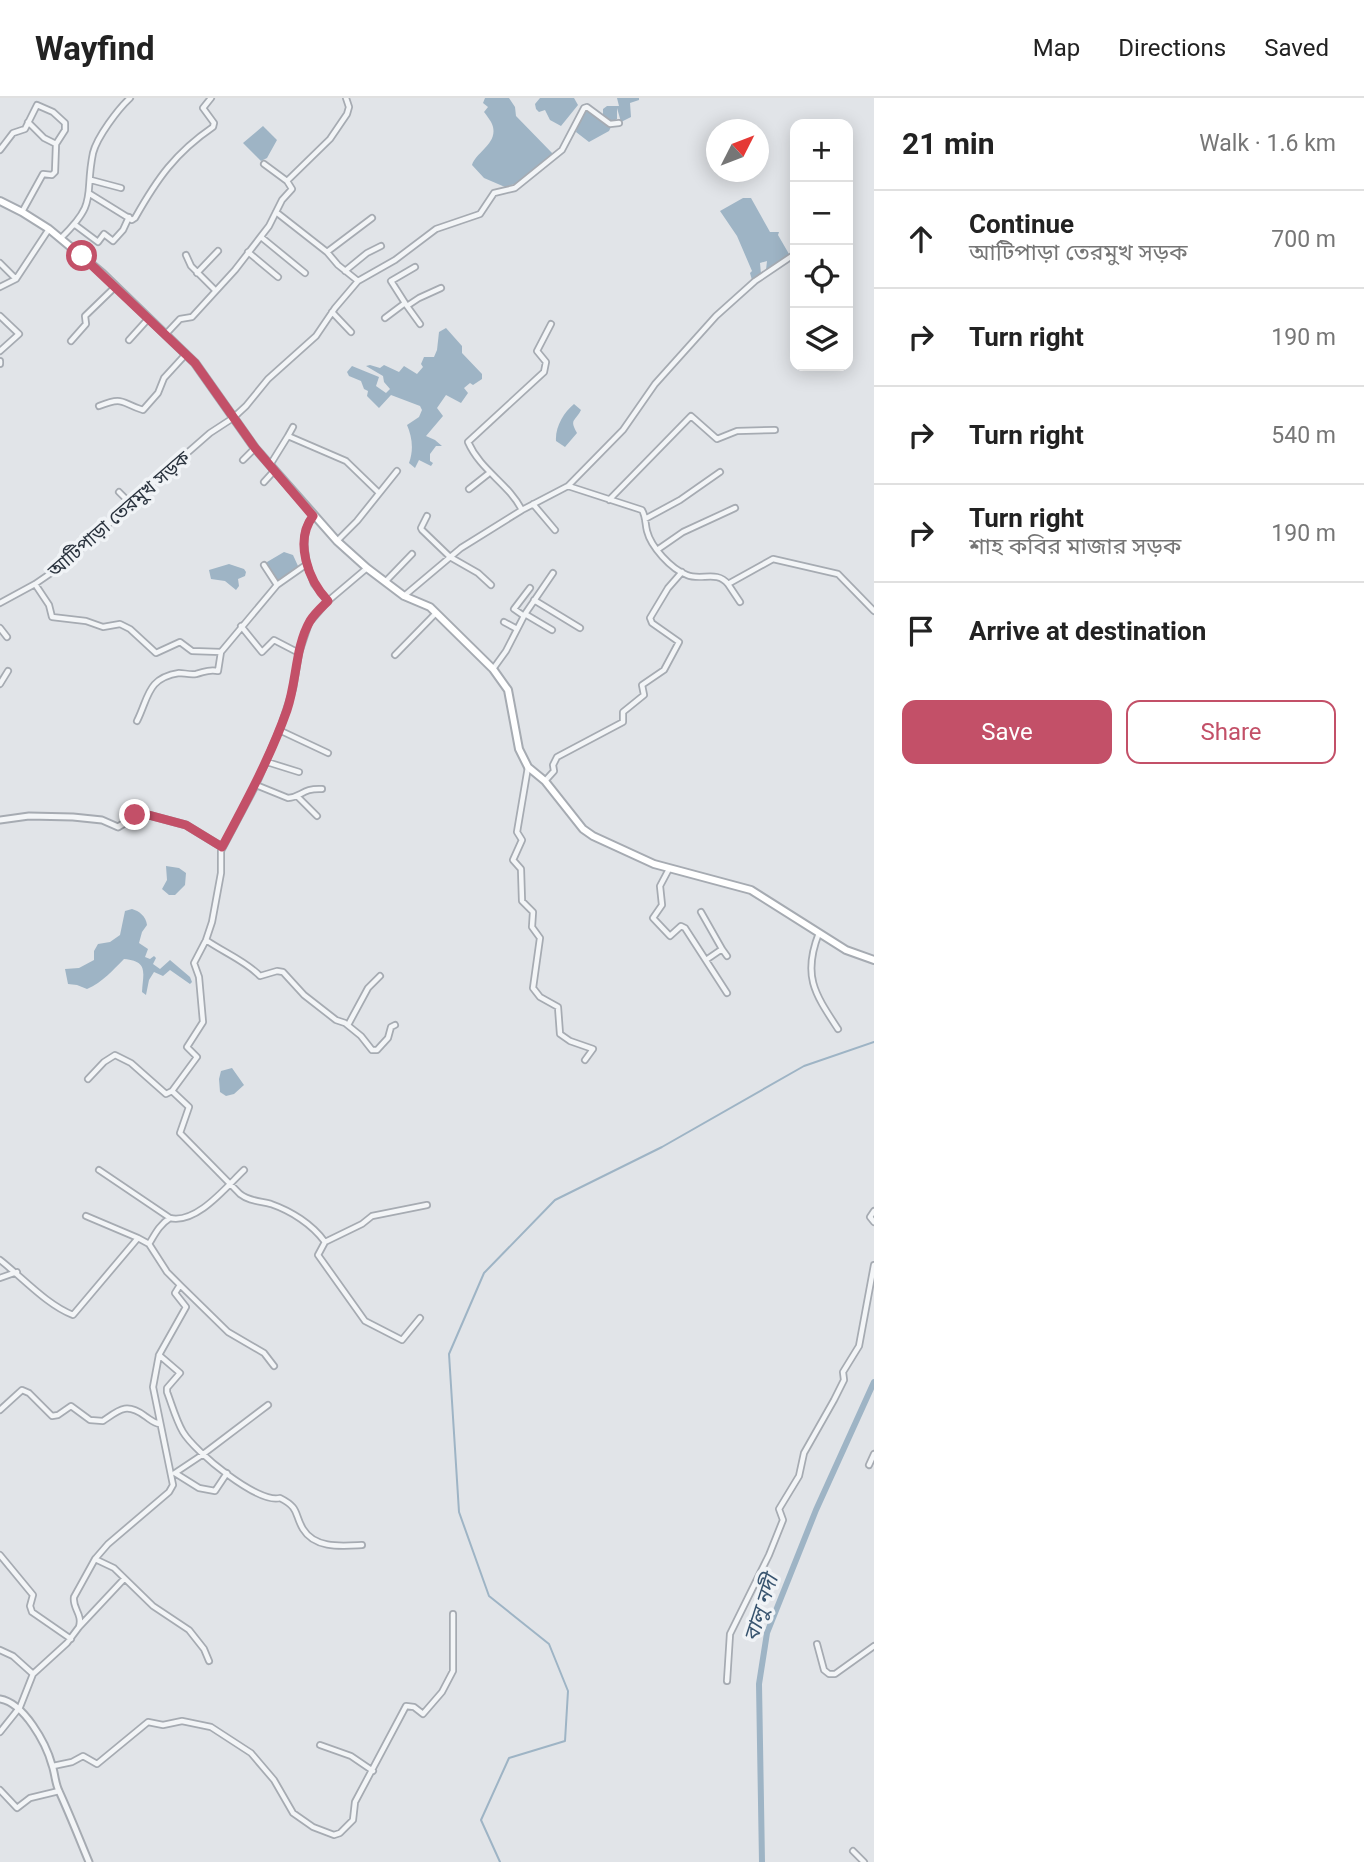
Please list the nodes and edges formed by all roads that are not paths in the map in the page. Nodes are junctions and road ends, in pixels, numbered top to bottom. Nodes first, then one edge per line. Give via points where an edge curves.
1 (130, 98) edge
2 (211, 98) edge
3 (346, 98) edge
4 (28, 122) junction
5 (619, 123) dead end
6 (56, 144) junction
7 (0, 150) edge
8 (264, 164) dead end
9 (91, 180) junction
10 (287, 181) junction
11 (121, 188) dead end
12 (90, 194) junction
13 (0, 201) edge
14 (22, 212) junction
15 (276, 212) junction
16 (129, 217) junction
17 (372, 218) dead end
18 (74, 224) junction
19 (49, 229) junction
20 (261, 237) junction
21 (61, 238) junction
22 (382, 246) dead end
23 (218, 251) dead end
24 (248, 252) junction
25 (327, 252) junction
26 (186, 255) dead end
27 (790, 257) edge
28 (0, 263) edge
29 (415, 267) dead end
30 (345, 271) junction
31 (197, 273) junction
32 (305, 273) dead end
33 (278, 277) dead end
34 (16, 279) junction
35 (358, 281) junction
36 (0, 287) edge
37 (115, 287) junction
38 (442, 288) dead end
39 (215, 290) junction
40 (406, 305) junction
41 (332, 312) junction
42 (0, 316) edge
43 (385, 318) dead end
44 (148, 319) junction
45 (420, 324) dead end
46 (551, 324) dead end
47 (351, 331) dead end
48 (165, 335) junction
49 (129, 340) dead end
50 (71, 341) dead end
51 (0, 351) edge
52 (186, 354) junction
53 (99, 407) dead end
54 (233, 418) junction
55 (293, 427) dead end
56 (775, 430) dead end
57 (288, 436) junction
58 (255, 448) junction
59 (243, 460) dead end
60 (272, 468) junction
61 (397, 471) dead end
62 (720, 472) dead end
63 (488, 474) junction
64 (264, 482) dead end
65 (568, 486) junction
66 (469, 489) dead end
67 (119, 492) dead end
68 (378, 492) junction
69 (609, 500) junction
70 (131, 504) junction
71 (533, 504) junction
72 (735, 508) dead end
73 (522, 510) junction
74 (313, 516) junction
75 (427, 516) dead end
76 (645, 519) junction
77 (555, 530) dead end
78 (337, 541) junction
79 (657, 550) junction
80 (412, 554) dead end
81 (450, 557) junction
82 (307, 564) junction
83 (264, 565) dead end
84 (367, 568) junction
85 (681, 572) junction
86 (552, 573) dead end
87 (386, 581) junction
88 (35, 584) junction
89 (728, 584) junction
90 (277, 585) junction
91 (491, 585) dead end
92 (530, 588) dead end
93 (404, 596) junction
94 (534, 600) junction
95 (328, 601) junction
96 (0, 602) edge
97 (740, 602) dead end
98 (874, 611) edge
99 (436, 612) junction
100 (524, 615) junction
101 (504, 622) dead end
102 (241, 626) junction
103 (0, 628) edge
104 (580, 628) dead end
105 (517, 629) junction
106 (552, 630) dead end
107 (7, 637) dead end
108 (221, 652) junction
109 (299, 653) junction
110 (395, 655) dead end
111 (493, 669) junction
112 (8, 671) dead end
113 (0, 684) edge
114 (137, 721) dead end
115 (279, 730) junction
116 (328, 753) dead end
117 (267, 762) junction
118 (528, 767) junction
119 (299, 772) dead end
120 (545, 782) junction
121 (256, 785) junction
122 (322, 789) dead end
123 (298, 796) junction
124 (317, 816) dead end
125 (0, 820) edge
126 (222, 847) junction
127 (670, 868) junction
128 (701, 912) dead end
129 (819, 933) junction
130 (206, 940) junction
131 (722, 949) junction
132 (727, 956) dead end
133 (706, 960) junction
134 (874, 960) edge
135 (380, 976) dead end
136 (727, 993) dead end
137 (395, 1025) dead end
138 (348, 1026) junction
139 (838, 1029) dead end
140 (585, 1059) dead end
141 (88, 1080) dead end
142 (172, 1091) junction
143 (99, 1170) dead end
144 (244, 1170) dead end
145 (230, 1183) junction
146 (427, 1205) dead end
147 (874, 1211) edge
148 (86, 1216) dead end
149 (170, 1217) junction
150 (874, 1222) edge
151 (138, 1238) junction
152 (325, 1242) junction
153 (149, 1244) junction
154 (0, 1260) edge
155 (874, 1265) edge
156 (17, 1272) junction
157 (0, 1278) edge
158 (180, 1285) junction
159 (420, 1318) dead end
160 (159, 1355) junction
161 (274, 1366) dead end
162 (268, 1405) dead end
163 (0, 1410) edge
164 (160, 1424) junction
165 (874, 1454) edge
166 (202, 1455) junction
167 (869, 1465) dead end
168 (173, 1472) junction
169 (227, 1473) junction
170 (362, 1545) dead end
171 (0, 1555) edge
172 (95, 1559) junction
173 (124, 1579) junction
174 (453, 1614) dead end
175 (79, 1627) junction
176 (71, 1639) junction
177 (817, 1644) dead end
178 (874, 1646) edge
179 (0, 1650) edge
180 (209, 1661) dead end
181 (33, 1674) junction
182 (727, 1681) dead end
183 (0, 1699) edge
184 (20, 1708) junction
185 (0, 1732) edge
186 (320, 1745) dead end
187 (52, 1766) junction
188 (373, 1770) junction
189 (0, 1790) edge
190 (59, 1791) junction
191 (853, 1851) dead end
192 (89, 1862) edge
193 (864, 1862) edge

1 - 9 street via 95,147
2 - 16 street via 203,108 213,127 178,155 135,218
3 - 10 street via 349,107 338,127
4 - 6 street
4 - 6 street via 37,105 53,112 66,127
4 - 7 street
5 - 35 street via 610,124 584,108 562,150 514,188 494,193 480,214 436,229
6 - 14 street via 54,172 43,174
8 - 10 street
9 - 11 street
9 - 12 street
10 - 15 street via 292,189
12 - 16 street
12 - 18 street via 85,211
13 - 14 main road
14 - 19 main road
15 - 20 street
15 - 25 street
16 - 18 street via 113,241 104,234 98,242
17 - 25 street
18 - 21 street
19 - 21 main road
19 - 34 street
20 - 24 street
20 - 32 street
21 - 37 main road
22 - 30 street
23 - 31 street
24 - 33 street
24 - 39 street
25 - 30 street
26 - 31 street
27 - 65 street via 716,316 655,384 623,430
28 - 34 street
29 - 40 street via 391,281
30 - 35 street
31 - 39 street
34 - 36 street
35 - 41 street, আটিপাড়া তেরমুখ সড়ক
37 - 44 main road
37 - 50 street via 85,316 86,324
38 - 40 street
39 - 48 street via 192,317 180,319
40 - 43 street
40 - 45 street
41 - 47 street
41 - 54 street, আটিপাড়া তেরমুখ সড়ক via 316,336
42 - 51 street via 19,334
44 - 48 main road
44 - 49 street
46 - 63 street via 538,348 546,362 544,372 468,442
48 - 52 main road
52 - 53 street via 143,410 122,400
52 - 54 main road
54 - 58 main road
54 - 70 street, আটিপাড়া তেরমুখ সড়ক
55 - 57 street
56 - 69 street via 737,431 717,439 691,416
57 - 60 street
57 - 68 street via 346,461
58 - 59 street
58 - 60 main road
60 - 64 street
60 - 74 main road
61 - 68 street
62 - 76 street
63 - 66 street
63 - 73 street via 511,492
65 - 69 street
65 - 71 street
67 - 70 street
68 - 78 street
69 - 76 street via 639,508
70 - 88 street, আটিপাড়া তেরমুখ সড়ক via 70,560
71 - 73 street
71 - 77 street
72 - 79 street via 683,532
73 - 81 street
74 - 78 main road
74 - 82 street via 305,528
75 - 81 street via 421,528
76 - 79 street
78 - 84 main road
79 - 85 street
80 - 87 street
81 - 91 street
81 - 93 street
82 - 90 street
82 - 95 street via 311,579
83 - 90 street
84 - 87 main road
84 - 95 street
85 - 89 street via 691,577 719,576
85 - 120 street via 650,618 679,642 664,670 642,685 644,695 623,712 623,722 557,757 554,772
86 - 94 street
87 - 93 main road
88 - 96 street, আটিপাড়া তেরমুখ সড়ক
88 - 108 street via 52,617 103,627 120,624 156,653 180,642 192,651
89 - 97 street
89 - 98 street via 773,559 831,571
90 - 102 street
92 - 100 street via 514,609
93 - 99 main road
94 - 100 street
94 - 104 street
95 - 109 street via 309,623
99 - 110 street
99 - 111 main road
100 - 105 street
100 - 106 street
101 - 105 street
102 - 108 street
102 - 109 street via 262,652 274,640
103 - 107 street
105 - 111 street
108 - 114 street via 218,671 181,673 151,685
109 - 115 street
111 - 118 main road via 508,690 519,750
112 - 113 street
115 - 116 street
115 - 117 street
117 - 119 street
117 - 121 street
118 - 120 main road
118 - 140 street via 517,832 523,840 513,860 521,869 522,901 534,915 532,927 540,939 533,988 558,1007 560,1034 593,1049
120 - 127 main road via 574,820 593,836
121 - 123 street via 280,796
121 - 126 street
122 - 123 street via 306,790
123 - 124 street
125 - 126 street via 73,817 103,820 118,827 141,813 186,825
126 - 130 street
127 - 129 main road via 751,890
127 - 133 street via 660,886 662,905 653,918 670,936 684,926
128 - 131 street
129 - 134 main road
129 - 139 street via 810,979
130 - 138 street via 260,976 283,972 304,995
130 - 142 street via 194,966 203,1022 187,1046 197,1058
131 - 132 street
131 - 133 street
133 - 136 street
135 - 138 street via 368,988
137 - 138 street via 375,1051
141 - 142 street via 115,1055 166,1094
142 - 145 street via 189,1107 180,1133
143 - 149 street
144 - 145 street
145 - 149 street via 183,1220
145 - 152 street via 245,1198 277,1207 309,1224
146 - 152 street via 372,1216
147 - 150 street via 870,1217
148 - 151 street
149 - 153 street
151 - 153 street
151 - 156 street via 73,1315 36,1292
152 - 159 street via 318,1255 365,1321 402,1340
153 - 158 street
154 - 156 street
155 - 182 street via 859,1346 779,1509 783,1520 730,1634
156 - 157 street
158 - 160 street via 175,1293 185,1308
158 - 161 street via 228,1332 264,1353
160 - 164 street via 153,1387
160 - 166 street via 180,1373 167,1392 184,1434
162 - 166 street
163 - 164 street via 22,1390 52,1416 71,1406 99,1422 124,1408
164 - 168 street
165 - 167 street
166 - 168 street
166 - 169 street
168 - 169 street via 199,1488 215,1491
168 - 172 street via 169,1492
169 - 170 street via 257,1493 294,1506 306,1533 321,1542
171 - 176 street via 33,1595 32,1612
172 - 173 street
172 - 175 street via 74,1597
173 - 175 street
173 - 180 street via 189,1630
174 - 188 street via 453,1671 423,1714 406,1706
175 - 176 street
176 - 181 street
177 - 178 street via 829,1674
179 - 181 street
181 - 184 street
183 - 184 street
184 - 185 street
184 - 187 street via 42,1739
186 - 188 street
187 - 188 street via 82,1756 97,1764 148,1722 204,1723 251,1754 274,1780 293,1814 334,1835 353,1821 355,1802
187 - 190 street
189 - 190 street via 17,1808 30,1798
190 - 192 street
191 - 193 street

